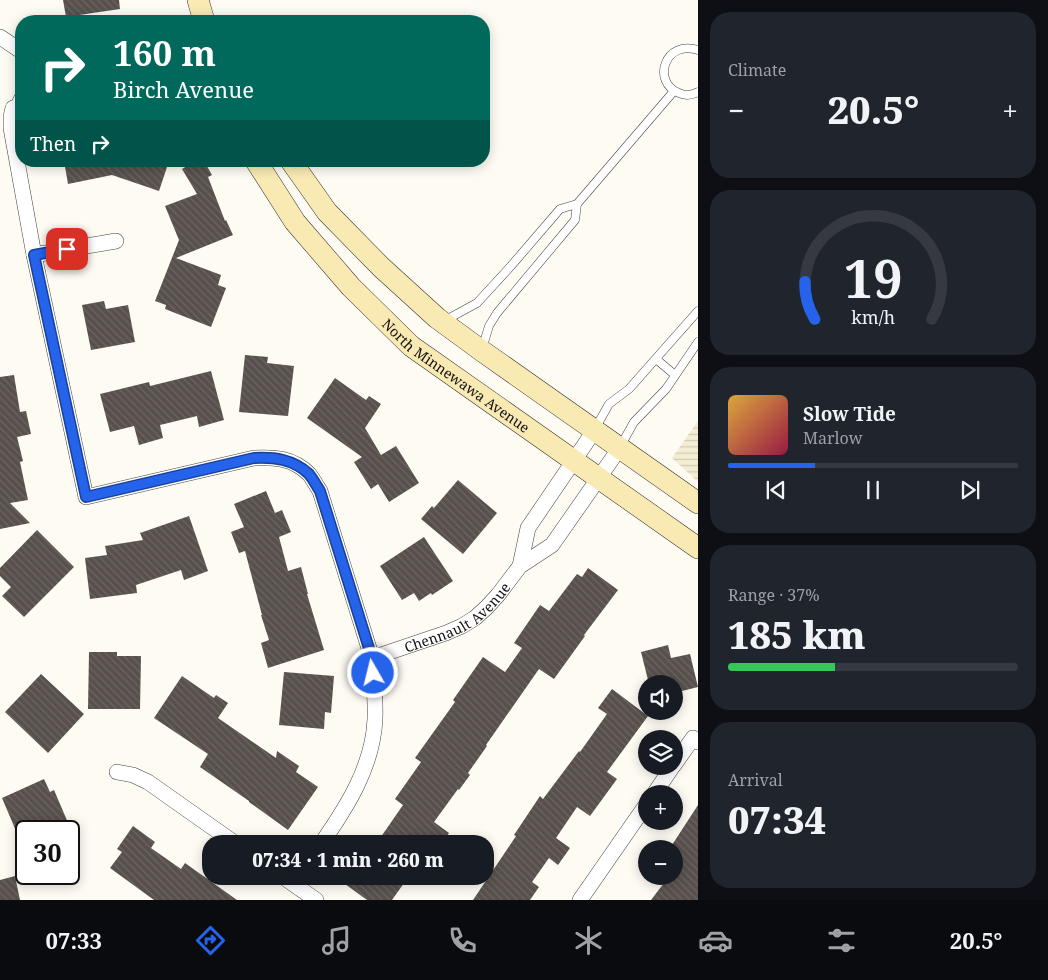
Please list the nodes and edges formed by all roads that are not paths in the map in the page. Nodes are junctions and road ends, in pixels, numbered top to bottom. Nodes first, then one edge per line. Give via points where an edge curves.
1 (198, 0) edge
2 (202, 15) edge
3 (0, 37) edge
4 (15, 47) edge
5 (698, 50) edge
6 (674, 91) junction
7 (698, 92) edge
8 (15, 104) edge
9 (13, 108) joint
10 (15, 150) edge
11 (18, 167) edge
12 (260, 167) edge
13 (295, 167) edge
14 (577, 204) junction
15 (116, 241) dead end
16 (34, 255) junction
17 (698, 311) edge
18 (442, 322) junction
19 (698, 342) edge
20 (482, 351) junction
21 (656, 359) junction
22 (676, 374) junction
23 (594, 431) junction
24 (619, 449) junction
25 (574, 461) junction
26 (598, 478) junction
27 (698, 504) edge
28 (698, 548) edge
29 (520, 566) junction
30 (372, 658) junction
31 (695, 740) edge
32 (683, 754) edge
33 (117, 772) dead end
34 (638, 816) edge
35 (223, 835) edge
36 (327, 835) edge
37 (298, 885) edge
38 (316, 900) edge
39 (580, 900) edge

1 - 2 main road
3 - 4 street
5 - 6 lane via 682,48 669,56 664,71 668,85
6 - 7 lane via 688,95
6 - 14 lane
8 - 9 lane
9 - 10 street via 11,128
11 - 16 street
12 - 25 main road, North Minnewawa Avenue via 295,222 351,287 411,346
13 - 18 main road via 327,212
14 - 18 lane via 560,209 477,303
14 - 20 lane via 575,220 497,313 489,326
15 - 16 street
16 - 30 street via 86,497 254,458 273,457 294,463 309,474 320,491
17 - 21 lane
18 - 20 main road
19 - 22 lane
20 - 23 main road
21 - 22 lane
21 - 23 lane via 629,389 609,404
22 - 24 lane via 634,422
23 - 24 main road
23 - 25 street, Chennault Avenue
24 - 26 street, Chennault Avenue
24 - 27 main road
25 - 26 main road, North Minnewawa Avenue
25 - 29 street, Chennault Avenue via 528,528
26 - 28 main road, North Minnewawa Avenue
26 - 29 street, Chennault Avenue via 552,545
29 - 30 street, Chennault Avenue via 487,608 475,618 446,633
30 - 36 street via 375,720 370,750 360,780
31 - 32 street
33 - 35 street via 148,782
34 - 39 street
37 - 38 street

